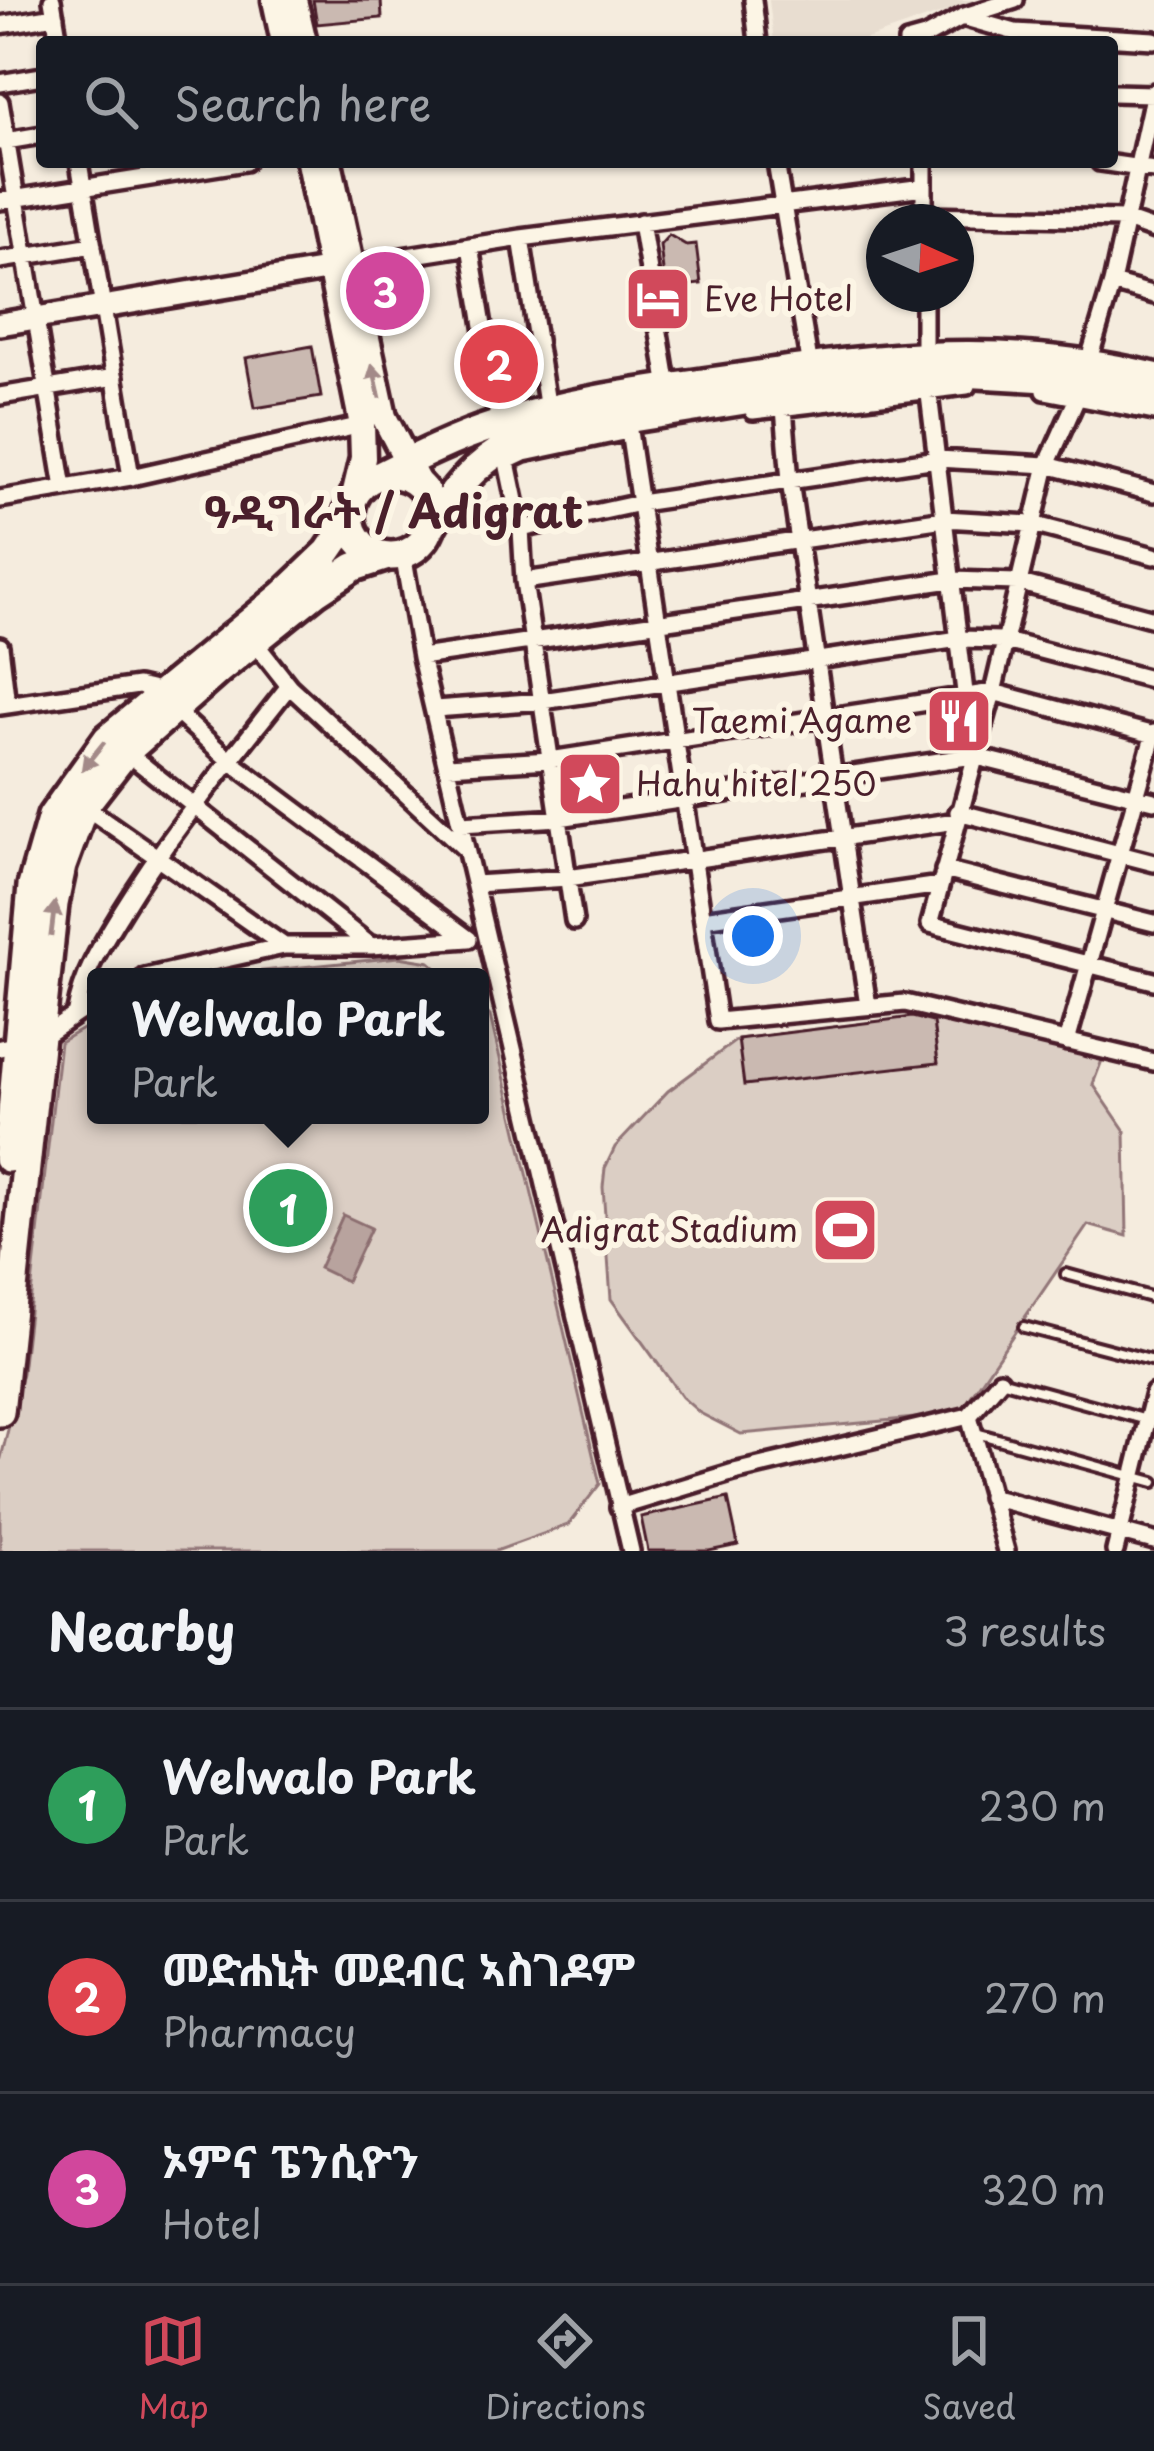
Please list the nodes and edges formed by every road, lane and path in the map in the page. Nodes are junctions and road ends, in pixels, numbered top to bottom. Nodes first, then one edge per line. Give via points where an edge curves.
1 (275, 0) edge
2 (294, 0) edge
3 (753, 0) edge
4 (1015, 0) edge
5 (53, 8) edge
6 (962, 17) junction
7 (0, 25) edge
8 (283, 36) edge
9 (285, 36) edge
10 (757, 36) edge
11 (931, 36) edge
12 (1084, 36) edge
13 (1118, 38) edge
14 (1154, 40) edge
15 (36, 77) edge
16 (0, 83) edge
17 (1118, 93) edge
18 (1154, 93) edge
19 (0, 101) edge
20 (36, 136) edge
21 (3, 141) edge
22 (1118, 164) edge
23 (1135, 165) junction
24 (80, 168) edge
25 (206, 168) edge
26 (311, 168) edge
27 (330, 168) edge
28 (777, 168) edge
29 (925, 168) edge
30 (1154, 170) edge
31 (83, 187) junction
32 (924, 187) junction
33 (8, 199) edge
34 (783, 204) junction
35 (924, 204) edge
36 (974, 219) edge
37 (1123, 219) junction
38 (641, 222) junction
39 (1154, 230) edge
40 (520, 238) junction
41 (92, 245) junction
42 (470, 246) junction
43 (26, 256) junction
44 (0, 260) edge
45 (341, 268) junction
46 (1112, 283) junction
47 (1154, 295) edge
48 (103, 307) junction
49 (924, 312) edge
50 (36, 319) junction
51 (0, 325) edge
52 (810, 367) junction
53 (926, 371) junction
54 (1154, 376) edge
55 (115, 377) junction
56 (1082, 379) junction
57 (47, 388) junction
58 (0, 396) edge
59 (1154, 397) edge
60 (670, 399) junction
61 (784, 408) junction
62 (548, 410) junction
63 (1154, 412) edge
64 (362, 425) junction
65 (629, 430) junction
66 (503, 444) junction
67 (937, 459) junction
68 (407, 462) junction
69 (1047, 465) junction
70 (379, 476) junction
71 (131, 477) junction
72 (790, 481) junction
73 (64, 488) junction
74 (422, 488) junction
75 (1154, 494) edge
76 (353, 498) junction
77 (0, 499) edge
78 (640, 503) junction
79 (944, 519) junction
80 (1032, 524) junction
81 (520, 530) junction
82 (428, 532) junction
83 (798, 540) junction
84 (395, 555) junction
85 (1154, 556) edge
86 (650, 562) junction
87 (952, 580) junction
88 (524, 581) junction
89 (1017, 583) junction
90 (807, 602) junction
91 (1154, 619) edge
92 (658, 623) junction
93 (249, 635) junction
94 (958, 639) junction
95 (1003, 640) junction
96 (533, 642) junction
97 (0, 650) edge
98 (421, 657) junction
99 (816, 660) junction
100 (1154, 680) edge
101 (668, 682) junction
102 (289, 686) junction
103 (993, 692) junction
104 (966, 698) junction
105 (542, 701) junction
106 (168, 702) junction
107 (4, 706) edge
108 (435, 709) junction
109 (825, 719) junction
110 (1154, 734) edge
111 (676, 741) junction
112 (126, 752) junction
113 (973, 756) junction
114 (550, 760) junction
115 (230, 761) junction
116 (448, 766) junction
117 (833, 777) junction
118 (1137, 795) junction
119 (685, 800) junction
120 (1154, 801) edge
121 (196, 805) junction
122 (84, 806) junction
123 (957, 817) junction
124 (559, 818) junction
125 (461, 824) junction
126 (842, 837) junction
127 (468, 852) junction
128 (1120, 855) junction
129 (156, 856) junction
130 (694, 859) junction
131 (1154, 863) edge
132 (942, 877) junction
133 (568, 878) junction
134 (475, 884) junction
135 (851, 897) junction
136 (1104, 912) junction
137 (703, 919) junction
138 (574, 921) dead end
139 (1154, 923) edge
140 (485, 928) junction
141 (469, 939) junction
142 (284, 946) junction
143 (371, 946) junction
144 (1088, 966) junction
145 (88, 968) edge
146 (185, 968) edge
147 (87, 971) edge
148 (1154, 981) edge
149 (87, 1006) edge
150 (868, 1006) junction
151 (76, 1012) junction
152 (1067, 1042) junction
153 (18, 1045) edge
154 (1154, 1063) edge
155 (0, 1249) edge
156 (1066, 1274) dead end
157 (1154, 1298) edge
158 (1024, 1327) dead end
159 (1154, 1361) edge
160 (1000, 1381) joint
161 (1154, 1393) edge
162 (0, 1412) edge
163 (1150, 1421) edge
164 (971, 1424) junction
165 (1134, 1477) junction
166 (1154, 1482) edge
167 (989, 1497) junction
168 (619, 1507) junction
169 (1120, 1532) junction
170 (1154, 1541) edge
171 (631, 1551) edge
172 (1006, 1551) edge
173 (1115, 1551) edge

1 - 8 main road
2 - 9 main road
3 - 10 street
4 - 6 street
5 - 7 street
6 - 11 street
6 - 12 street via 1015,32
13 - 14 street
15 - 16 street
17 - 18 street
18 - 23 street
19 - 21 street
20 - 21 street
21 - 33 street
22 - 23 street
23 - 30 street
23 - 37 street
24 - 31 street
25 - 31 street
26 - 45 main road
27 - 45 main road
28 - 34 street
29 - 32 street
31 - 33 street
31 - 41 street
32 - 34 street
32 - 35 street
33 - 43 street
34 - 38 street
34 - 52 street
36 - 37 street
37 - 39 street
37 - 46 street
38 - 40 street
38 - 60 street
40 - 42 street
40 - 62 street
41 - 43 street
41 - 48 street
42 - 45 street
42 - 66 street
43 - 44 street
43 - 50 street
45 - 48 street
45 - 64 main road
68 -> 45 main road via 385,417
46 - 47 street
46 - 56 street
48 - 50 street
48 - 55 street
49 - 53 street
50 - 51 street
50 - 57 street
52 - 53 highway
52 - 60 highway
53 - 56 highway via 1003,354
53 - 60 highway
53 - 61 street
53 - 67 street
54 - 56 highway
55 - 57 street
55 - 71 street
56 - 59 highway
56 - 63 street
56 - 69 street
57 - 58 street
57 - 73 street
60 - 62 highway
60 - 66 highway
61 - 65 street
61 - 72 street
62 - 66 highway
64 - 71 street
64 - 76 main road
65 - 66 street via 524,453
65 - 78 street
66 - 68 highway
66 - 81 street
66 - 82 highway via 458,487
67 - 69 street
67 - 72 street
67 - 79 street
68 - 70 highway
68 - 74 main road
69 - 75 street
69 - 80 street
70 - 74 highway via 402,476
70 - 76 highway
71 - 73 street
72 - 78 street
72 - 83 street
73 - 77 street
74 - 82 highway
76 - 84 highway via 357,538
76 - 93 highway via 328,552
78 - 81 street
78 - 86 street
79 - 80 street
79 - 83 street
79 - 87 street
80 - 85 street
80 - 89 street
81 - 88 street
82 - 84 highway
83 - 86 street
83 - 90 street
84 - 93 highway via 354,567
84 - 98 street
86 - 88 street
86 - 92 street
87 - 89 street
87 - 90 street
87 - 94 street
88 - 96 street
89 - 91 street
89 - 95 street
90 - 92 street
90 - 99 street
92 - 96 street
92 - 101 street
93 - 102 street
93 - 106 highway
94 - 95 street
94 - 99 street
94 - 104 street
95 - 100 street
95 - 103 street
96 - 98 street
96 - 105 street
97 - 107 street
98 - 108 street
99 - 101 street
99 - 109 street
101 - 105 street
101 - 111 street
102 - 115 street
102 - 127 street
103 - 104 street
103 - 110 street
103 - 113 street
104 - 109 street
104 - 113 street
105 - 108 street
105 - 114 street
106 - 107 street via 138,686
106 - 112 highway
106 - 115 street
106 -> 153 highway via 107,739 52,817 32,886
108 - 116 street
109 - 111 street
109 - 117 street
110 - 118 street
111 - 114 street
111 - 119 street
112 - 121 street
112 - 122 highway
113 - 117 street
113 - 118 street
113 - 123 street
114 - 116 street
114 - 124 street
115 - 121 street
115 - 141 street
116 - 125 street
117 - 119 street
117 - 126 street
118 - 120 street
118 - 128 street
119 - 124 street
119 - 130 street
121 - 129 street
121 - 143 street
122 - 129 street
153 -> 122 highway
123 - 126 street
123 - 128 street
123 - 132 street
124 - 125 street
124 - 133 street
125 - 127 street
126 - 130 street
126 - 135 street
127 - 134 street
128 - 131 street
128 - 136 street
129 - 142 street
129 - 145 street
130 - 133 street
130 - 137 street
132 - 135 street
132 - 136 street
132 - 144 street via 930,924
133 - 134 street
133 - 138 street
134 - 140 street
135 - 137 street
135 - 150 street
136 - 139 street
136 - 144 street
137 - 150 street via 718,1021
140 - 141 street
140 - 168 street
141 - 143 street
142 - 143 street
142 - 146 street
144 - 148 street
144 - 152 street
147 - 151 street
149 - 151 street
150 - 152 street via 905,1003
151 - 153 street
152 - 154 street
153 - 155 highway
153 - 162 highway
156 - 157 lane
158 - 159 lane
160 - 163 lane
160 - 164 street
161 - 163 street
163 - 165 street
164 - 165 lane
164 - 167 street
164 - 168 street via 734,1472
165 - 166 lane
165 - 169 street
167 - 169 street
167 - 172 street
168 - 171 street
169 - 170 street
169 - 173 street

